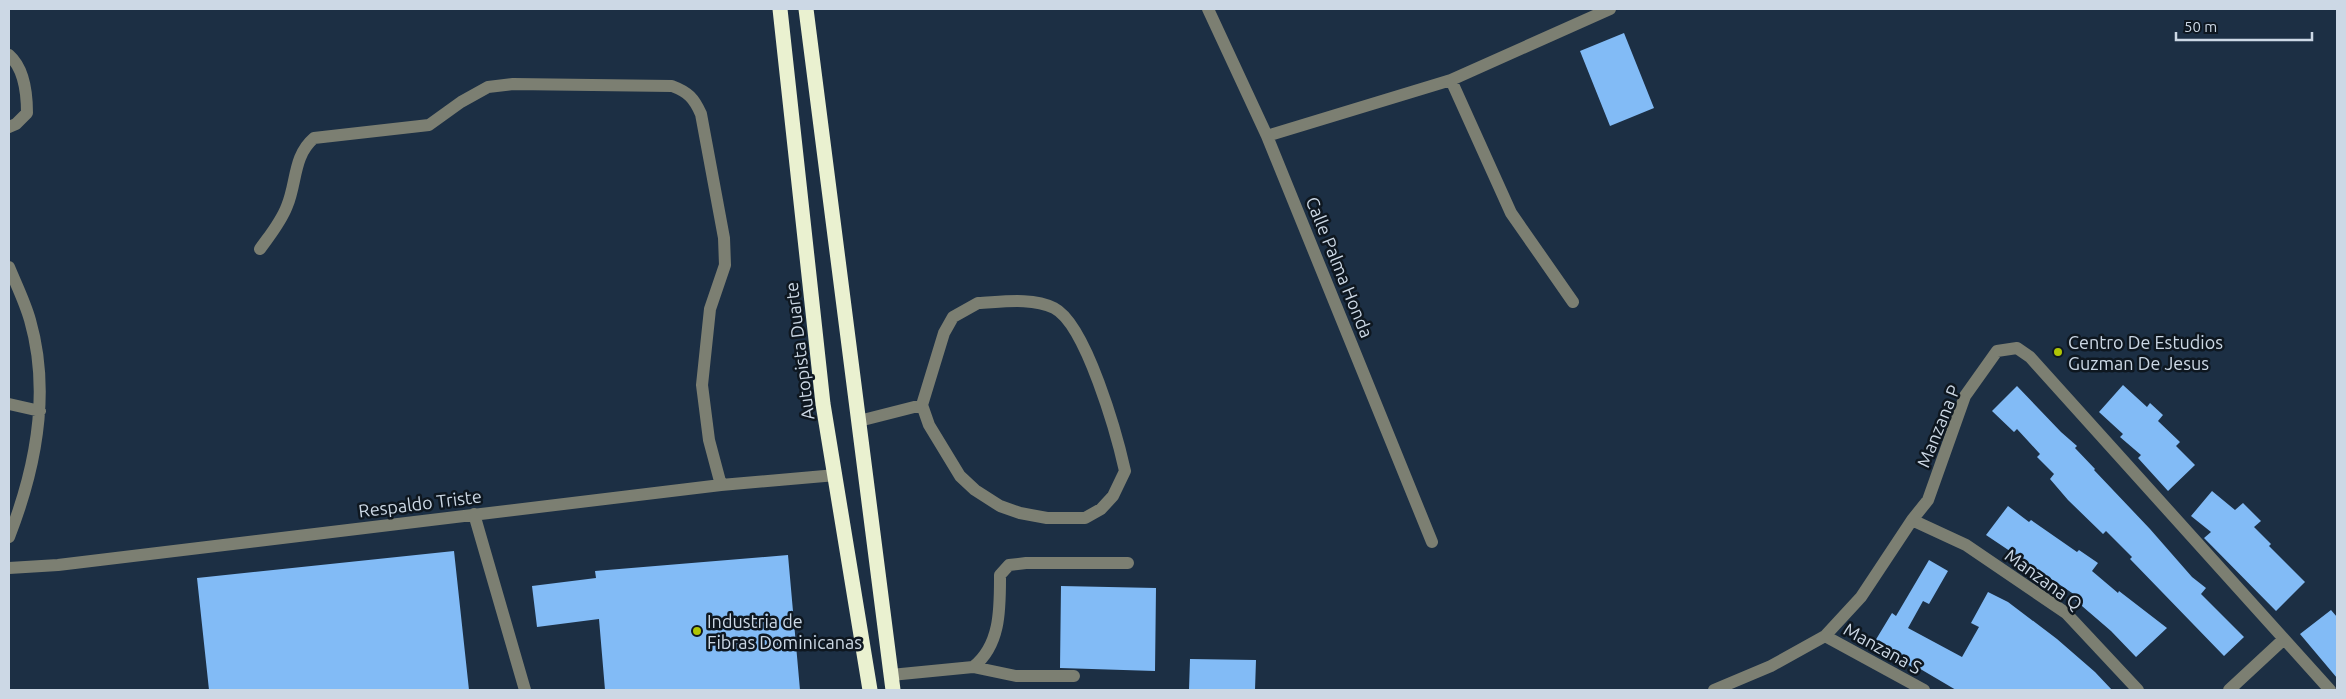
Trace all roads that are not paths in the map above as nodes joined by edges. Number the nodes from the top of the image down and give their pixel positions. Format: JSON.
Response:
{"nodes":[{"id":1,"x":780,"y":9,"type":"edge"},
{"id":2,"x":806,"y":9,"type":"edge"},
{"id":3,"x":1208,"y":9,"type":"edge"},
{"id":4,"x":1610,"y":9,"type":"edge"},
{"id":5,"x":9,"y":55,"type":"edge"},
{"id":6,"x":1451,"y":80,"type":"junction"},
{"id":7,"x":9,"y":127,"type":"edge"},
{"id":8,"x":1267,"y":136,"type":"junction"},
{"id":9,"x":260,"y":249,"type":"dead end"},
{"id":10,"x":9,"y":267,"type":"edge"},
{"id":11,"x":1574,"y":302,"type":"dead end"},
{"id":12,"x":9,"y":404,"type":"edge"},
{"id":13,"x":922,"y":405,"type":"junction"},
{"id":14,"x":40,"y":411,"type":"junction"},
{"id":15,"x":859,"y":421,"type":"junction"},
{"id":16,"x":836,"y":475,"type":"junction"},
{"id":17,"x":720,"y":485,"type":"junction"},
{"id":18,"x":474,"y":514,"type":"junction"},
{"id":19,"x":1912,"y":520,"type":"junction"},
{"id":20,"x":9,"y":536,"type":"edge"},
{"id":21,"x":1432,"y":542,"type":"dead end"},
{"id":22,"x":1128,"y":563,"type":"dead end"},
{"id":23,"x":9,"y":568,"type":"edge"},
{"id":24,"x":1824,"y":636,"type":"junction"},
{"id":25,"x":2284,"y":639,"type":"junction"},
{"id":26,"x":973,"y":667,"type":"junction"},
{"id":27,"x":1074,"y":676,"type":"dead end"},
{"id":28,"x":892,"y":682,"type":"edge"},
{"id":29,"x":1907,"y":686,"type":"edge"},
{"id":30,"x":870,"y":688,"type":"edge"},
{"id":31,"x":1720,"y":689,"type":"edge"},
{"id":32,"x":525,"y":690,"type":"edge"},
{"id":33,"x":1924,"y":690,"type":"edge"},
{"id":34,"x":2138,"y":690,"type":"edge"},
{"id":35,"x":2229,"y":690,"type":"edge"},
{"id":36,"x":2330,"y":690,"type":"edge"}],
"edges":[{"from":1,"to":16,"type":"highway","name":"Autopista Duarte"},
{"from":2,"to":15,"type":"highway"},
{"from":3,"to":8,"type":"street","name":"Calle Palma Honda"},
{"from":4,"to":6,"type":"street"},
{"from":5,"to":7,"type":"street"},
{"from":6,"to":8,"type":"street"},
{"from":6,"to":11,"type":"street"},
{"from":8,"to":21,"type":"street","name":"Calle Palma Honda"},
{"from":9,"to":17,"type":"street"},
{"from":10,"to":14,"type":"street"},
{"from":12,"to":14,"type":"street"},
{"from":13,"to":13,"type":"street"},
{"from":13,"to":15,"type":"street"},
{"from":14,"to":20,"type":"street"},
{"from":15,"to":28,"type":"highway"},
{"from":16,"to":17,"type":"street","name":"Respaldo Triste"},
{"from":16,"to":30,"type":"highway","name":"Autopista Duarte"},
{"from":17,"to":18,"type":"street","name":"Respaldo Triste"},
{"from":18,"to":23,"type":"street","name":"Respaldo Triste"},
{"from":18,"to":32,"type":"street"},
{"from":19,"to":24,"type":"street","name":"Manzana P"},
{"from":19,"to":25,"type":"street","name":"Manzana P"},
{"from":19,"to":34,"type":"street","name":"Manzana Q"},
{"from":22,"to":26,"type":"street"},
{"from":24,"to":29,"type":"street","name":"Manzana S"},
{"from":24,"to":31,"type":"street","name":"Manzana P"},
{"from":25,"to":35,"type":"street"},
{"from":25,"to":36,"type":"street","name":"Manzana P"},
{"from":26,"to":27,"type":"street"},
{"from":26,"to":28,"type":"street"},
{"from":29,"to":33,"type":"street","name":"Manzana S"}]}
